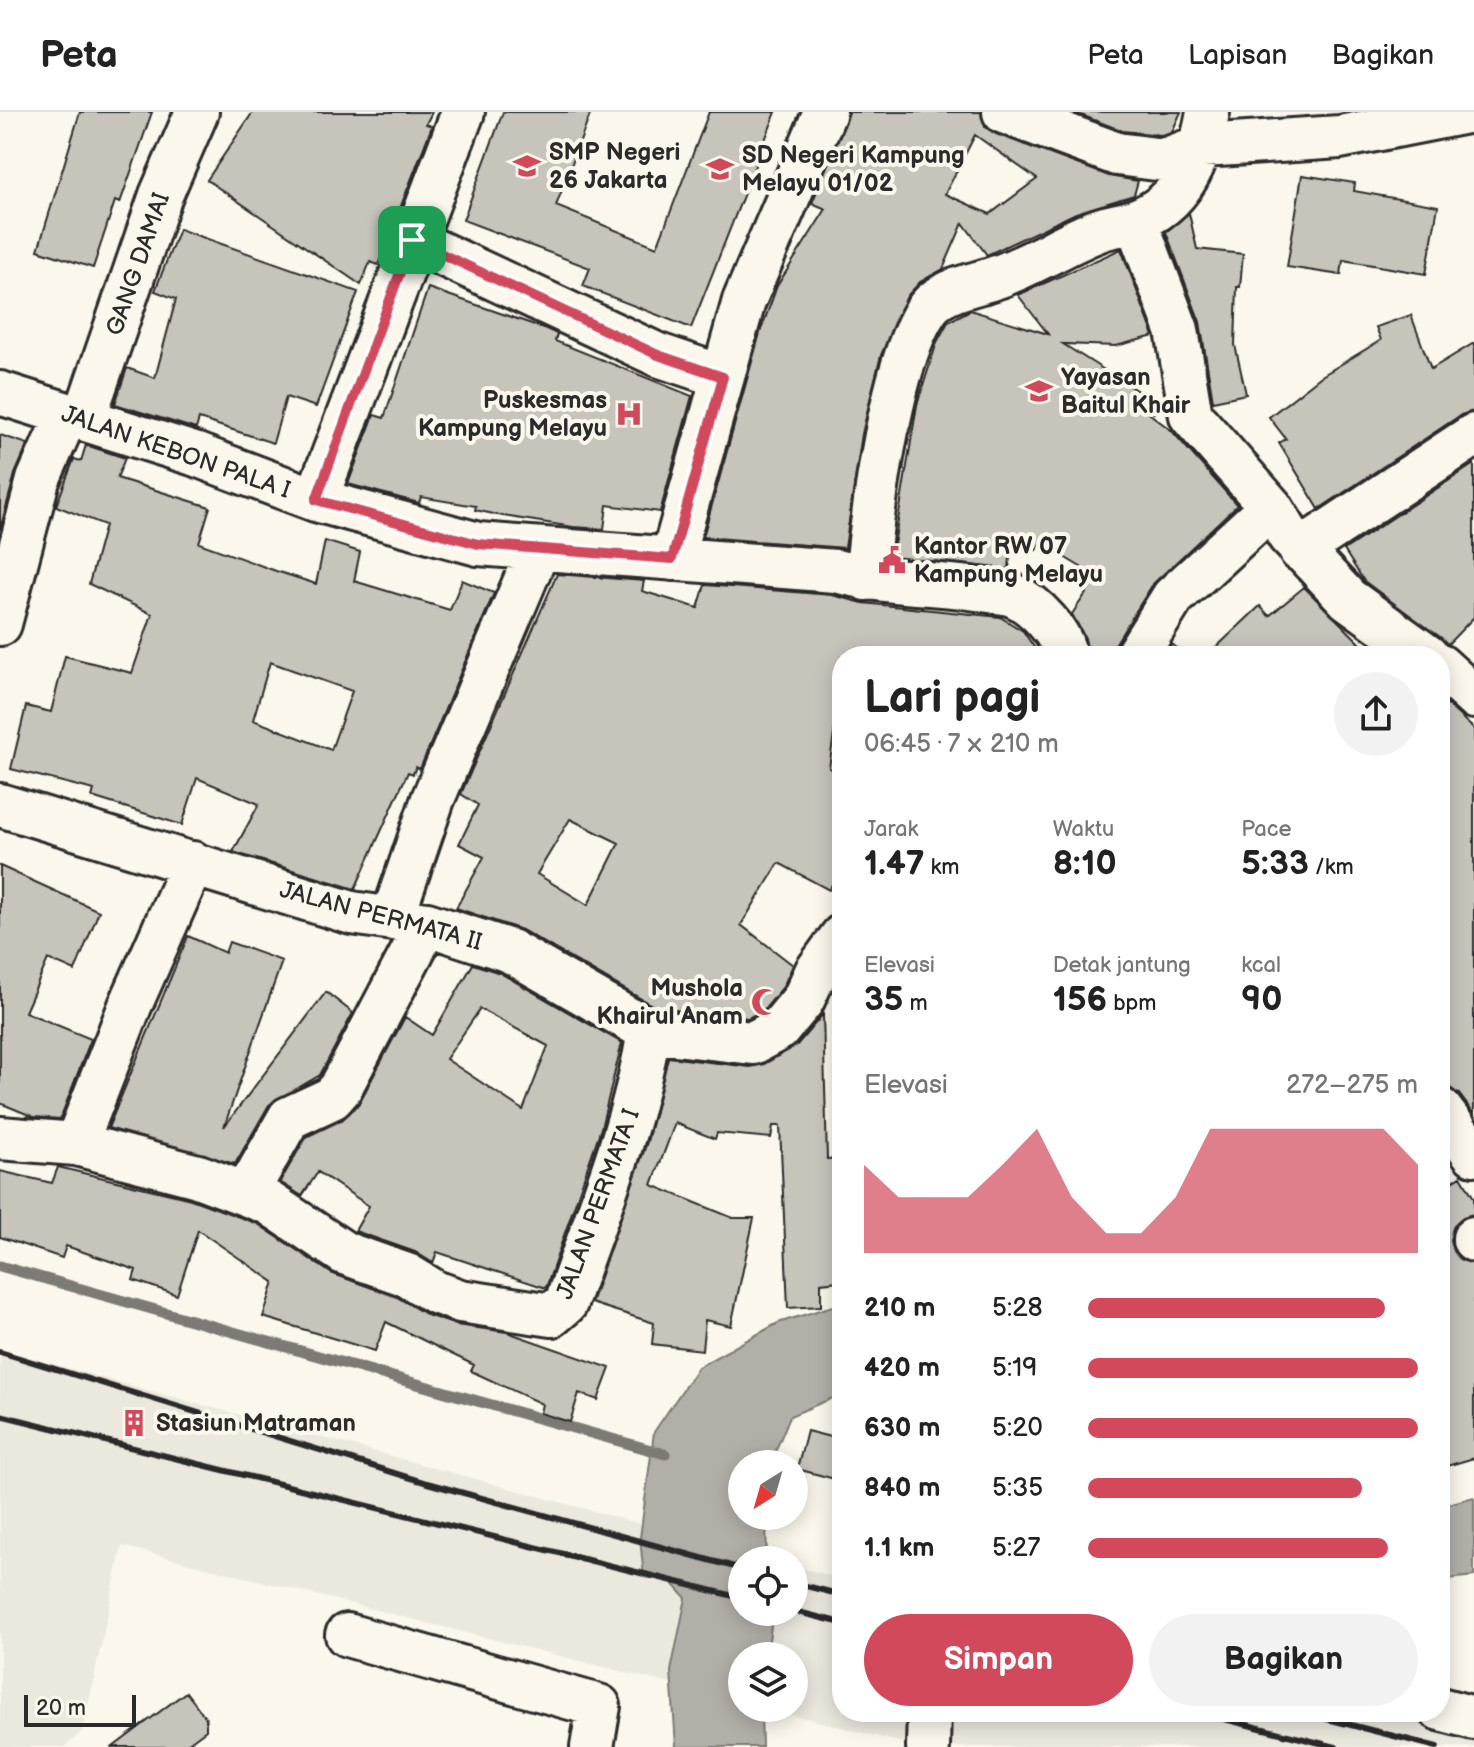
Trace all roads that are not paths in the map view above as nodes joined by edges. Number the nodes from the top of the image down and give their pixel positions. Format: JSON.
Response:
{"nodes":[{"id":1,"x":197,"y":112,"type":"edge"},
{"id":2,"x":463,"y":112,"type":"edge"},
{"id":3,"x":825,"y":112,"type":"edge"},
{"id":4,"x":1004,"y":112,"type":"edge"},
{"id":5,"x":1467,"y":112,"type":"edge"},
{"id":6,"x":1205,"y":129,"type":"edge"},
{"id":7,"x":1136,"y":221,"type":"junction"},
{"id":8,"x":412,"y":240,"type":"junction"},
{"id":9,"x":723,"y":377,"type":"junction"},
{"id":10,"x":0,"y":393,"type":"edge"},
{"id":11,"x":76,"y":416,"type":"junction"},
{"id":12,"x":1474,"y":435,"type":"edge"},
{"id":13,"x":316,"y":500,"type":"junction"},
{"id":14,"x":1271,"y":507,"type":"junction"},
{"id":15,"x":538,"y":550,"type":"junction"},
{"id":16,"x":1300,"y":550,"type":"junction"},
{"id":17,"x":672,"y":559,"type":"junction"},
{"id":18,"x":866,"y":579,"type":"junction"},
{"id":19,"x":0,"y":624,"type":"edge"},
{"id":20,"x":1064,"y":646,"type":"edge"},
{"id":21,"x":1142,"y":646,"type":"edge"},
{"id":22,"x":1413,"y":646,"type":"edge"},
{"id":23,"x":0,"y":805,"type":"edge"},
{"id":24,"x":193,"y":863,"type":"junction"},
{"id":25,"x":410,"y":922,"type":"junction"},
{"id":26,"x":832,"y":952,"type":"edge"},
{"id":27,"x":649,"y":1031,"type":"junction"},
{"id":28,"x":1450,"y":1122,"type":"edge"},
{"id":29,"x":0,"y":1138,"type":"edge"},
{"id":30,"x":76,"y":1144,"type":"junction"},
{"id":31,"x":1474,"y":1154,"type":"edge"},
{"id":32,"x":246,"y":1194,"type":"junction"},
{"id":33,"x":347,"y":1635,"type":"dead end"},
{"id":34,"x":929,"y":1722,"type":"edge"},
{"id":35,"x":592,"y":1747,"type":"edge"},
{"id":36,"x":928,"y":1747,"type":"edge"}],
"edges":[{"from":1,"to":11,"type":"street","name":"GANG DAMAI"},
{"from":2,"to":8,"type":"street","name":"JALAN KEBON PALA I"},
{"from":3,"to":9,"type":"street"},
{"from":4,"to":6,"type":"street"},
{"from":5,"to":6,"type":"street"},
{"from":6,"to":7,"type":"street"},
{"from":7,"to":14,"type":"street"},
{"from":7,"to":18,"type":"street"},
{"from":8,"to":9,"type":"street"},
{"from":8,"to":13,"type":"street","name":"JALAN KEBON PALA I"},
{"from":9,"to":17,"type":"street"},
{"from":10,"to":11,"type":"street","name":"JALAN KEBON PALA I"},
{"from":11,"to":13,"type":"street","name":"JALAN KEBON PALA I"},
{"from":11,"to":19,"type":"street","name":"GANG DAMAI"},
{"from":12,"to":16,"type":"street"},
{"from":13,"to":15,"type":"street"},
{"from":14,"to":16,"type":"street"},
{"from":14,"to":21,"type":"street"},
{"from":15,"to":17,"type":"street"},
{"from":15,"to":25,"type":"street"},
{"from":16,"to":22,"type":"street"},
{"from":17,"to":18,"type":"street"},
{"from":18,"to":20,"type":"street"},
{"from":23,"to":24,"type":"street","name":"JALAN PERMATA II"},
{"from":24,"to":25,"type":"street","name":"JALAN PERMATA II"},
{"from":24,"to":30,"type":"street"},
{"from":25,"to":27,"type":"street","name":"JALAN PERMATA II"},
{"from":25,"to":32,"type":"street"},
{"from":26,"to":27,"type":"street","name":"JALAN PERMATA II"},
{"from":27,"to":32,"type":"street","name":"JALAN PERMATA I"},
{"from":28,"to":31,"type":"street"},
{"from":29,"to":30,"type":"street","name":"JALAN PERMATA I"},
{"from":30,"to":32,"type":"street","name":"JALAN PERMATA I"},
{"from":33,"to":35,"type":"street"},
{"from":34,"to":36,"type":"street"}]}
